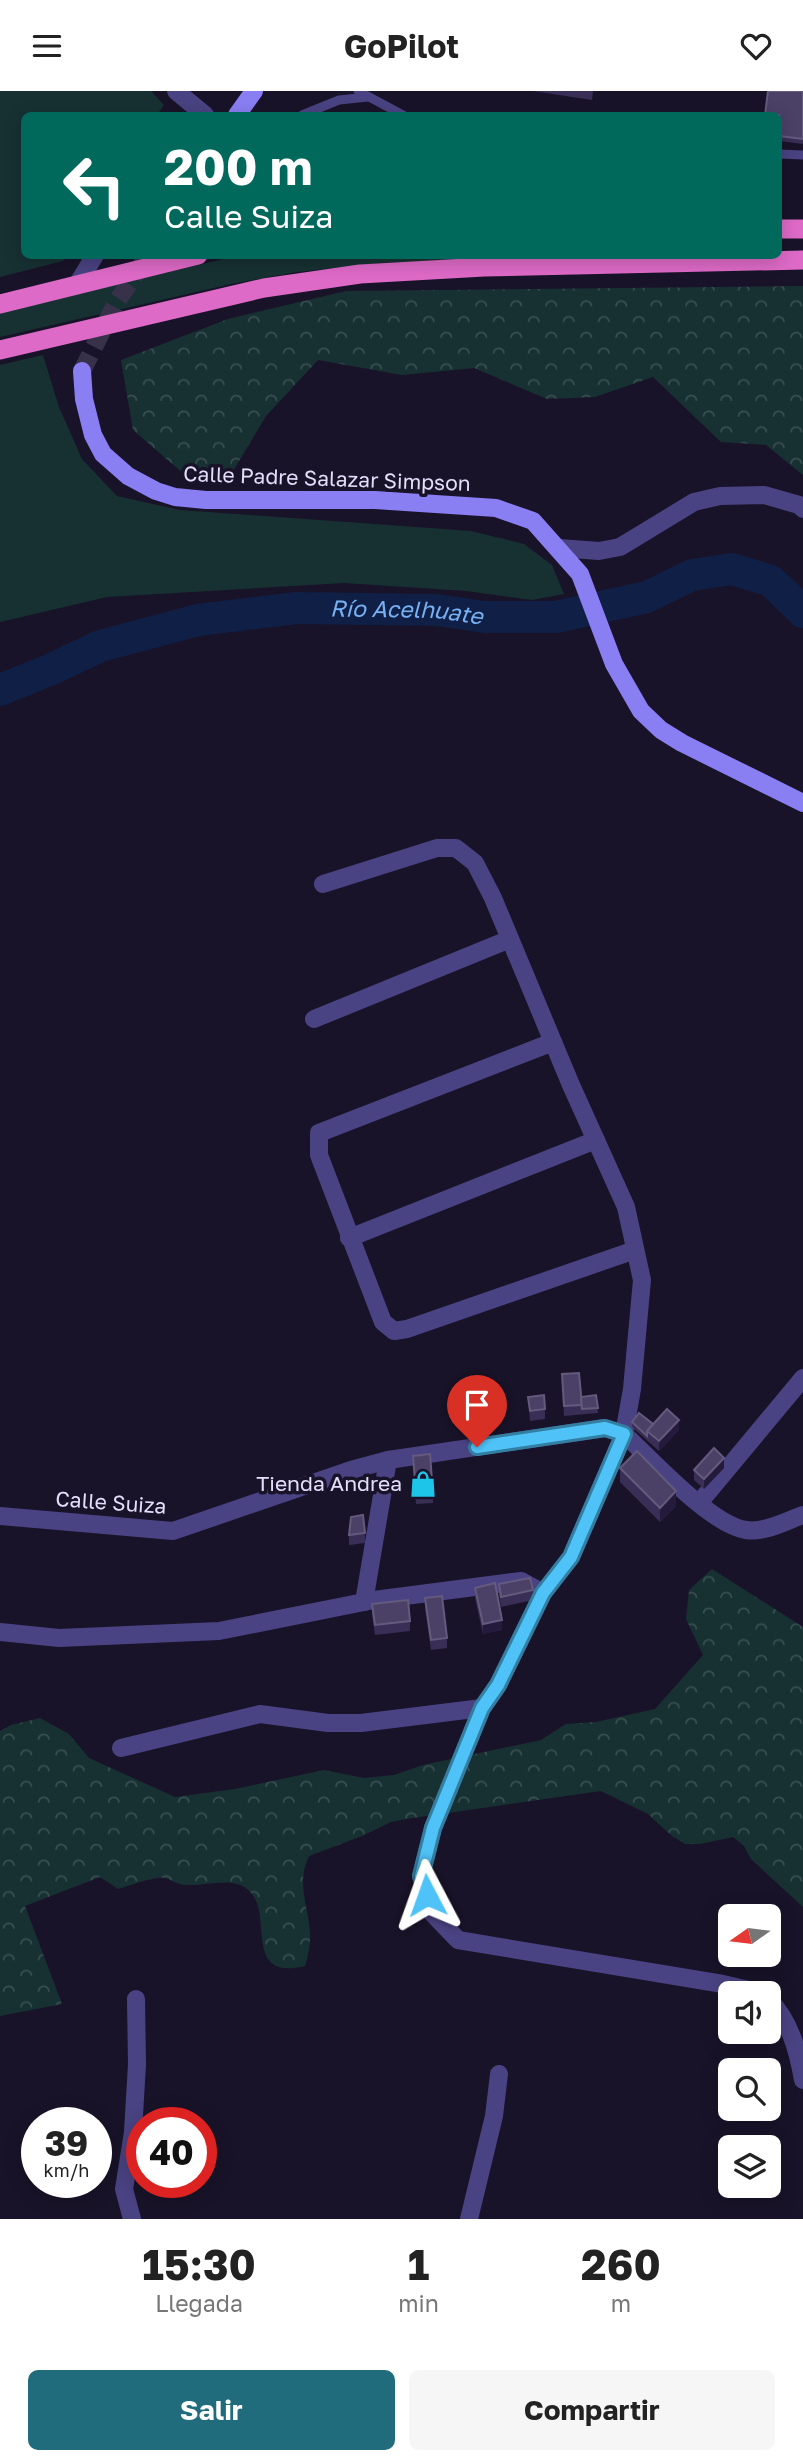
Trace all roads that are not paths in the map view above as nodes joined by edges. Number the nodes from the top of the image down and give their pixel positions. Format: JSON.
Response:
{"nodes":[{"id":1,"x":176,"y":91,"type":"edge"},
{"id":2,"x":254,"y":91,"type":"edge"},
{"id":3,"x":359,"y":91,"type":"edge"},
{"id":4,"x":368,"y":97,"type":"junction"},
{"id":5,"x":201,"y":112,"type":"edge"},
{"id":6,"x":239,"y":112,"type":"edge"},
{"id":7,"x":310,"y":112,"type":"edge"},
{"id":8,"x":397,"y":112,"type":"edge"},
{"id":9,"x":782,"y":154,"type":"edge"},
{"id":10,"x":803,"y":155,"type":"edge"},
{"id":11,"x":782,"y":229,"type":"edge"},
{"id":12,"x":803,"y":229,"type":"edge"},
{"id":13,"x":93,"y":259,"type":"edge"},
{"id":14,"x":182,"y":259,"type":"edge"},
{"id":15,"x":803,"y":260,"type":"edge"},
{"id":16,"x":77,"y":285,"type":"junction"},
{"id":17,"x":0,"y":304,"type":"edge"},
{"id":18,"x":0,"y":350,"type":"edge"},
{"id":19,"x":82,"y":371,"type":"tunnel mouth"},
{"id":20,"x":803,"y":509,"type":"edge"},
{"id":21,"x":559,"y":548,"type":"junction"},
{"id":22,"x":803,"y":803,"type":"edge"},
{"id":23,"x":323,"y":884,"type":"dead end"},
{"id":24,"x":510,"y":939,"type":"junction"},
{"id":25,"x":314,"y":1019,"type":"dead end"},
{"id":26,"x":553,"y":1042,"type":"junction"},
{"id":27,"x":596,"y":1140,"type":"junction"},
{"id":28,"x":349,"y":1238,"type":"junction"},
{"id":29,"x":635,"y":1250,"type":"junction"},
{"id":30,"x":803,"y":1378,"type":"edge"},
{"id":31,"x":624,"y":1434,"type":"junction"},
{"id":32,"x":388,"y":1461,"type":"junction"},
{"id":33,"x":699,"y":1503,"type":"junction"},
{"id":34,"x":803,"y":1515,"type":"edge"},
{"id":35,"x":0,"y":1517,"type":"edge"},
{"id":36,"x":543,"y":1593,"type":"junction"},
{"id":37,"x":364,"y":1602,"type":"junction"},
{"id":38,"x":0,"y":1632,"type":"edge"},
{"id":39,"x":482,"y":1708,"type":"junction"},
{"id":40,"x":121,"y":1748,"type":"dead end"},
{"id":41,"x":718,"y":1983,"type":"edge"},
{"id":42,"x":136,"y":1999,"type":"dead end"},
{"id":43,"x":781,"y":2013,"type":"edge"},
{"id":44,"x":499,"y":2074,"type":"dead end"},
{"id":45,"x":803,"y":2080,"type":"edge"},
{"id":46,"x":132,"y":2219,"type":"edge"},
{"id":47,"x":469,"y":2219,"type":"edge"}],
"edges":[{"from":1,"to":5,"type":"street"},
{"from":2,"to":6,"type":"main road"},
{"from":3,"to":4,"type":"lane"},
{"from":4,"to":7,"type":"lane"},
{"from":4,"to":8,"type":"lane"},
{"from":9,"to":10,"type":"lane"},
{"from":11,"to":12,"type":"highway"},
{"from":13,"to":16,"type":"street"},
{"from":14,"to":16,"type":"highway"},
{"from":15,"to":18,"type":"highway"},
{"from":16,"to":17,"type":"highway"},
{"from":19,"to":21,"type":"main road","name":"Calle Padre Salazar Simpson"},
{"from":20,"to":21,"type":"street"},
{"from":21,"to":22,"type":"main road","name":"Calle Padre Salazar Simpson"},
{"from":23,"to":24,"type":"street"},
{"from":24,"to":25,"type":"street"},
{"from":24,"to":26,"type":"street"},
{"from":26,"to":27,"type":"street"},
{"from":26,"to":28,"type":"street"},
{"from":27,"to":28,"type":"street"},
{"from":27,"to":29,"type":"street"},
{"from":28,"to":29,"type":"street"},
{"from":29,"to":31,"type":"street"},
{"from":30,"to":33,"type":"street"},
{"from":31,"to":32,"type":"street","name":"Calle Suiza"},
{"from":31,"to":33,"type":"street"},
{"from":31,"to":36,"type":"street"},
{"from":32,"to":35,"type":"street","name":"Calle Suiza"},
{"from":32,"to":37,"type":"street"},
{"from":33,"to":34,"type":"street"},
{"from":36,"to":37,"type":"street"},
{"from":36,"to":39,"type":"street"},
{"from":37,"to":38,"type":"street"},
{"from":39,"to":40,"type":"street"},
{"from":39,"to":41,"type":"street"},
{"from":42,"to":46,"type":"street"},
{"from":43,"to":45,"type":"street"},
{"from":44,"to":47,"type":"street"}]}
